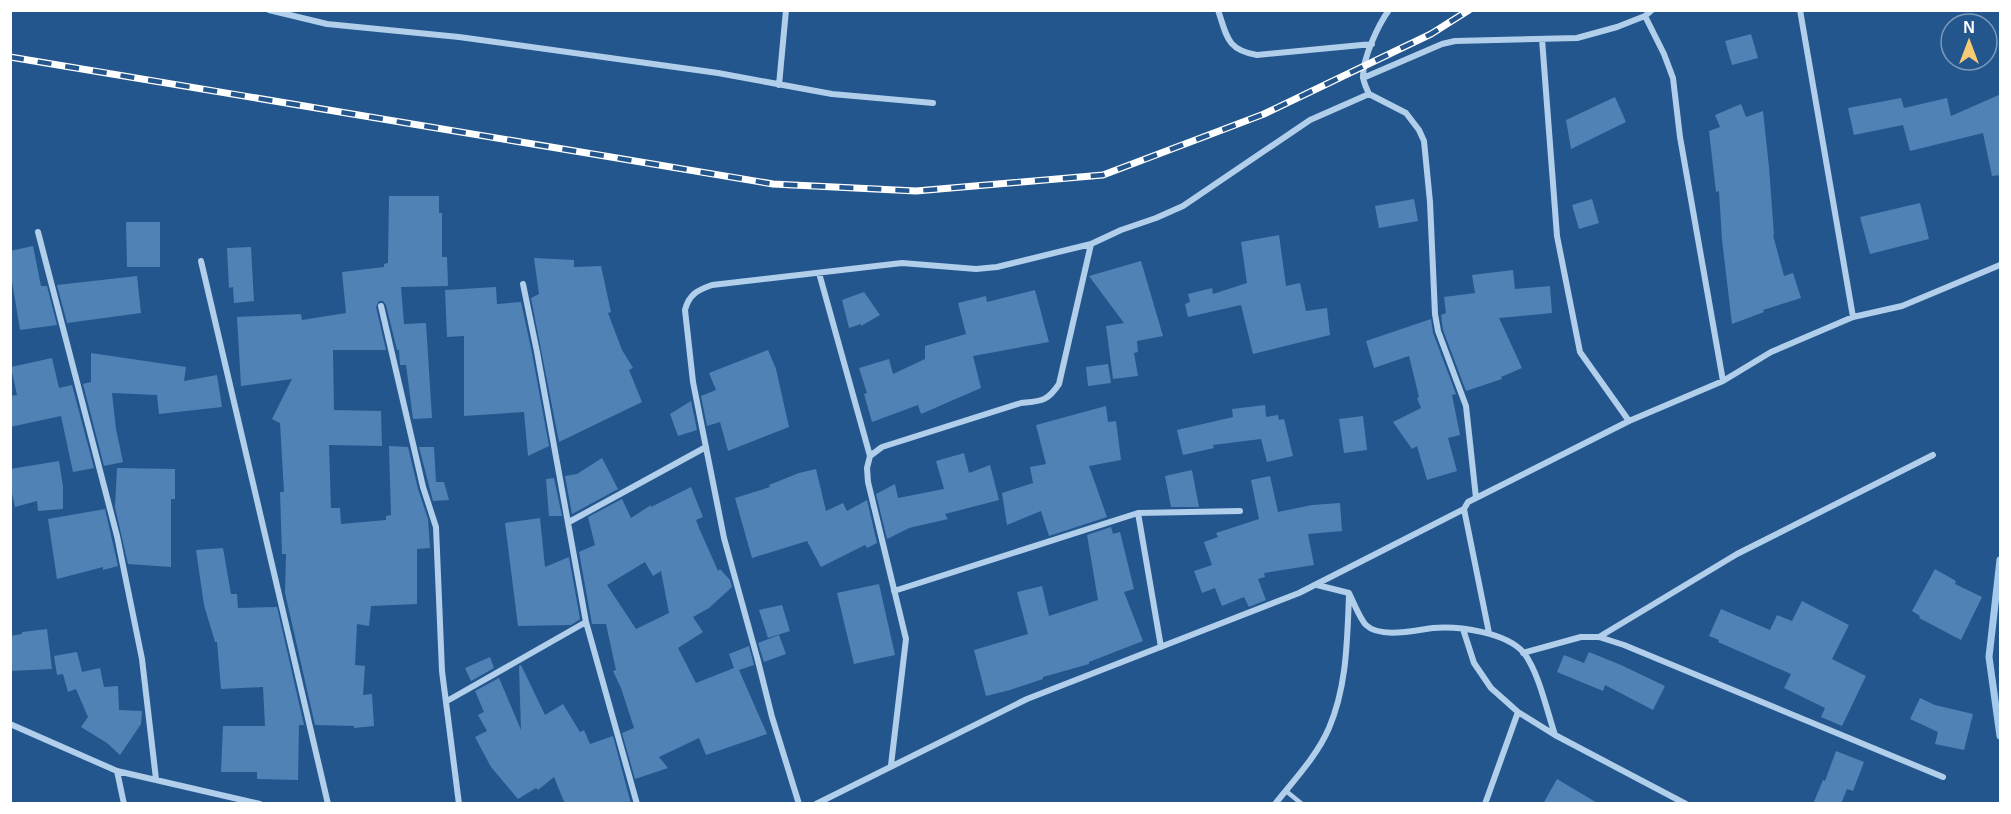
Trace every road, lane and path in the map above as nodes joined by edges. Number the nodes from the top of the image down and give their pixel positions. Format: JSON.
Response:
{"nodes":[{"id":1,"x":268,"y":10,"type":"edge"},
{"id":2,"x":786,"y":10,"type":"edge"},
{"id":3,"x":1218,"y":10,"type":"edge"},
{"id":4,"x":1389,"y":10,"type":"edge"},
{"id":5,"x":1652,"y":10,"type":"edge"},
{"id":6,"x":1800,"y":10,"type":"edge"},
{"id":7,"x":1646,"y":16,"type":"junction"},
{"id":8,"x":1542,"y":39,"type":"junction"},
{"id":9,"x":1372,"y":44,"type":"junction"},
{"id":10,"x":1363,"y":78,"type":"junction"},
{"id":11,"x":779,"y":85,"type":"junction"},
{"id":12,"x":1369,"y":94,"type":"junction"},
{"id":13,"x":933,"y":103,"type":"dead end"},
{"id":14,"x":38,"y":232,"type":"dead end"},
{"id":15,"x":1091,"y":244,"type":"junction"},
{"id":16,"x":201,"y":261,"type":"dead end"},
{"id":17,"x":2001,"y":265,"type":"edge"},
{"id":18,"x":819,"y":273,"type":"junction"},
{"id":19,"x":523,"y":284,"type":"dead end"},
{"id":20,"x":381,"y":306,"type":"dead end"},
{"id":21,"x":1853,"y":317,"type":"junction"},
{"id":22,"x":1723,"y":381,"type":"junction"},
{"id":23,"x":1629,"y":421,"type":"junction"},
{"id":24,"x":706,"y":447,"type":"junction"},
{"id":25,"x":1933,"y":455,"type":"dead end"},
{"id":26,"x":870,"y":456,"type":"junction"},
{"id":27,"x":1476,"y":498,"type":"junction"},
{"id":28,"x":1464,"y":509,"type":"junction"},
{"id":29,"x":1240,"y":511,"type":"dead end"},
{"id":30,"x":1138,"y":513,"type":"junction"},
{"id":31,"x":569,"y":522,"type":"junction"},
{"id":32,"x":1316,"y":584,"type":"junction"},
{"id":33,"x":894,"y":591,"type":"junction"},
{"id":34,"x":1349,"y":593,"type":"junction"},
{"id":35,"x":586,"y":622,"type":"junction"},
{"id":36,"x":1463,"y":630,"type":"junction"},
{"id":37,"x":1489,"y":633,"type":"junction"},
{"id":38,"x":1599,"y":637,"type":"junction"},
{"id":39,"x":1161,"y":647,"type":"junction"},
{"id":40,"x":1523,"y":653,"type":"junction"},
{"id":41,"x":447,"y":700,"type":"junction"},
{"id":42,"x":1518,"y":712,"type":"junction"},
{"id":43,"x":10,"y":724,"type":"edge"},
{"id":44,"x":1555,"y":735,"type":"junction"},
{"id":45,"x":891,"y":765,"type":"junction"},
{"id":46,"x":117,"y":771,"type":"junction"},
{"id":47,"x":1943,"y":777,"type":"dead end"},
{"id":48,"x":156,"y":779,"type":"junction"},
{"id":49,"x":1286,"y":791,"type":"junction"},
{"id":50,"x":124,"y":804,"type":"edge"},
{"id":51,"x":260,"y":804,"type":"edge"},
{"id":52,"x":328,"y":804,"type":"edge"},
{"id":53,"x":459,"y":804,"type":"edge"},
{"id":54,"x":637,"y":804,"type":"edge"},
{"id":55,"x":799,"y":804,"type":"edge"},
{"id":56,"x":816,"y":804,"type":"edge"},
{"id":57,"x":1275,"y":804,"type":"edge"},
{"id":58,"x":1302,"y":804,"type":"edge"},
{"id":59,"x":1485,"y":804,"type":"edge"},
{"id":60,"x":1686,"y":804,"type":"edge"}],
"edges":[{"from":1,"to":11,"type":"street"},
{"from":2,"to":11,"type":"street"},
{"from":3,"to":9,"type":"street"},
{"from":4,"to":9,"type":"street"},
{"from":5,"to":7,"type":"street"},
{"from":6,"to":21,"type":"street"},
{"from":7,"to":8,"type":"street"},
{"from":7,"to":22,"type":"street"},
{"from":8,"to":10,"type":"street"},
{"from":8,"to":23,"type":"street"},
{"from":9,"to":10,"type":"street"},
{"from":10,"to":12,"type":"street"},
{"from":11,"to":13,"type":"street"},
{"from":12,"to":15,"type":"street"},
{"from":12,"to":27,"type":"street"},
{"from":14,"to":48,"type":"street"},
{"from":15,"to":18,"type":"street"},
{"from":15,"to":26,"type":"street"},
{"from":16,"to":52,"type":"street"},
{"from":17,"to":21,"type":"street"},
{"from":18,"to":24,"type":"street"},
{"from":18,"to":26,"type":"street"},
{"from":19,"to":31,"type":"street"},
{"from":20,"to":41,"type":"street"},
{"from":21,"to":22,"type":"street"},
{"from":22,"to":23,"type":"street"},
{"from":23,"to":27,"type":"street"},
{"from":24,"to":31,"type":"street"},
{"from":24,"to":55,"type":"street"},
{"from":25,"to":38,"type":"street"},
{"from":26,"to":33,"type":"street"},
{"from":27,"to":28,"type":"street"},
{"from":28,"to":32,"type":"street"},
{"from":28,"to":37,"type":"street"},
{"from":29,"to":30,"type":"street"},
{"from":30,"to":33,"type":"street"},
{"from":30,"to":39,"type":"street"},
{"from":31,"to":35,"type":"street"},
{"from":32,"to":34,"type":"street"},
{"from":32,"to":39,"type":"street"},
{"from":33,"to":45,"type":"street"},
{"from":34,"to":36,"type":"street"},
{"from":34,"to":49,"type":"street"},
{"from":35,"to":41,"type":"street"},
{"from":35,"to":54,"type":"street"},
{"from":36,"to":37,"type":"street"},
{"from":36,"to":42,"type":"street"},
{"from":37,"to":40,"type":"street"},
{"from":38,"to":40,"type":"street"},
{"from":38,"to":47,"type":"street"},
{"from":39,"to":45,"type":"street"},
{"from":40,"to":44,"type":"street"},
{"from":41,"to":53,"type":"street"},
{"from":42,"to":44,"type":"street"},
{"from":42,"to":59,"type":"street"},
{"from":43,"to":46,"type":"street"},
{"from":44,"to":60,"type":"street"},
{"from":45,"to":56,"type":"street"},
{"from":46,"to":48,"type":"street"},
{"from":46,"to":50,"type":"street"},
{"from":48,"to":51,"type":"street"},
{"from":49,"to":57,"type":"street"},
{"from":49,"to":58,"type":"lane"}]}
